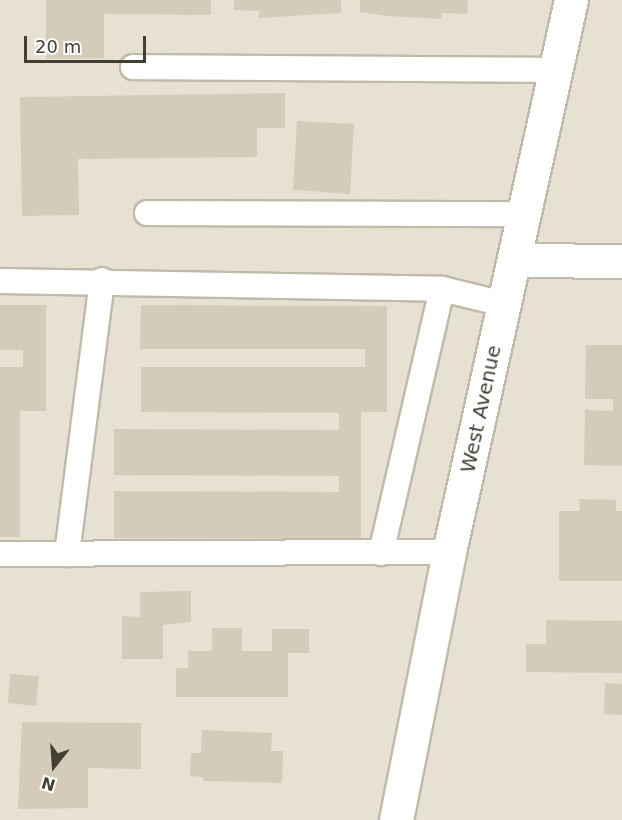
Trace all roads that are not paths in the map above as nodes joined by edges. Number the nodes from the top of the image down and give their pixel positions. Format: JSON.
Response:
{"nodes":[{"id":1,"x":571,"y":0,"type":"edge"},
{"id":2,"x":133,"y":67,"type":"dead end"},
{"id":3,"x":554,"y":70,"type":"junction"},
{"id":4,"x":147,"y":213,"type":"dead end"},
{"id":5,"x":526,"y":214,"type":"junction"},
{"id":6,"x":515,"y":260,"type":"junction"},
{"id":7,"x":622,"y":261,"type":"edge"},
{"id":8,"x":102,"y":280,"type":"junction"},
{"id":9,"x":0,"y":281,"type":"edge"},
{"id":10,"x":442,"y":289,"type":"junction"},
{"id":11,"x":504,"y":304,"type":"junction"},
{"id":12,"x":449,"y":552,"type":"junction"},
{"id":13,"x":381,"y":553,"type":"junction"},
{"id":14,"x":0,"y":554,"type":"edge"},
{"id":15,"x":67,"y":554,"type":"junction"},
{"id":16,"x":396,"y":820,"type":"edge"}],
"edges":[{"from":1,"to":3,"type":"street","name":"West Avenue"},
{"from":2,"to":3,"type":"lane"},
{"from":3,"to":5,"type":"street","name":"West Avenue"},
{"from":4,"to":5,"type":"lane"},
{"from":5,"to":6,"type":"street","name":"West Avenue"},
{"from":6,"to":7,"type":"street"},
{"from":6,"to":11,"type":"street","name":"West Avenue"},
{"from":8,"to":9,"type":"lane"},
{"from":8,"to":10,"type":"lane"},
{"from":8,"to":15,"type":"lane"},
{"from":10,"to":11,"type":"lane"},
{"from":10,"to":13,"type":"lane"},
{"from":11,"to":12,"type":"street","name":"West Avenue"},
{"from":12,"to":13,"type":"lane"},
{"from":12,"to":16,"type":"street","name":"West Avenue"},
{"from":13,"to":15,"type":"lane"},
{"from":14,"to":15,"type":"lane"}]}
